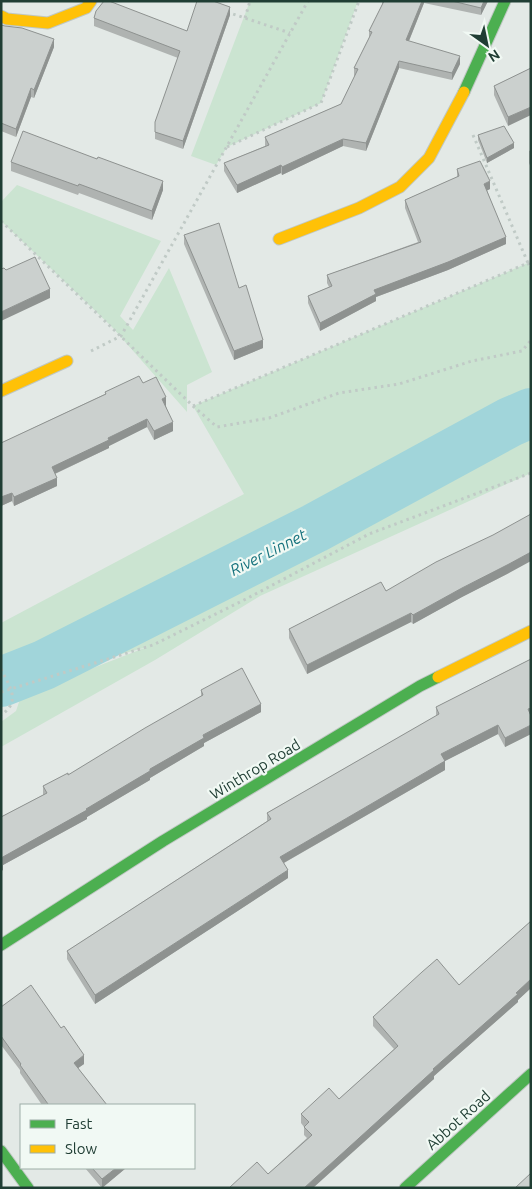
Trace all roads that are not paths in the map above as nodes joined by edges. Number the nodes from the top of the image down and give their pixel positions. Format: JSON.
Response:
{"nodes":[{"id":1,"x":91,"y":1,"type":"edge"},
{"id":2,"x":505,"y":1,"type":"edge"},
{"id":3,"x":1,"y":16,"type":"edge"},
{"id":4,"x":279,"y":239,"type":"dead end"},
{"id":5,"x":67,"y":361,"type":"road end"},
{"id":6,"x":1,"y":391,"type":"edge"},
{"id":7,"x":531,"y":631,"type":"edge"},
{"id":8,"x":1,"y":945,"type":"edge"},
{"id":9,"x":531,"y":1074,"type":"edge"},
{"id":10,"x":1,"y":1151,"type":"edge"},
{"id":11,"x":28,"y":1188,"type":"edge"},
{"id":12,"x":405,"y":1188,"type":"edge"}],
"edges":[{"from":1,"to":3,"type":"street"},
{"from":2,"to":4,"type":"street"},
{"from":5,"to":6,"type":"street"},
{"from":7,"to":8,"type":"street","name":"Winthrop Road"},
{"from":9,"to":12,"type":"street","name":"Abbot Road"},
{"from":10,"to":11,"type":"street"}]}
